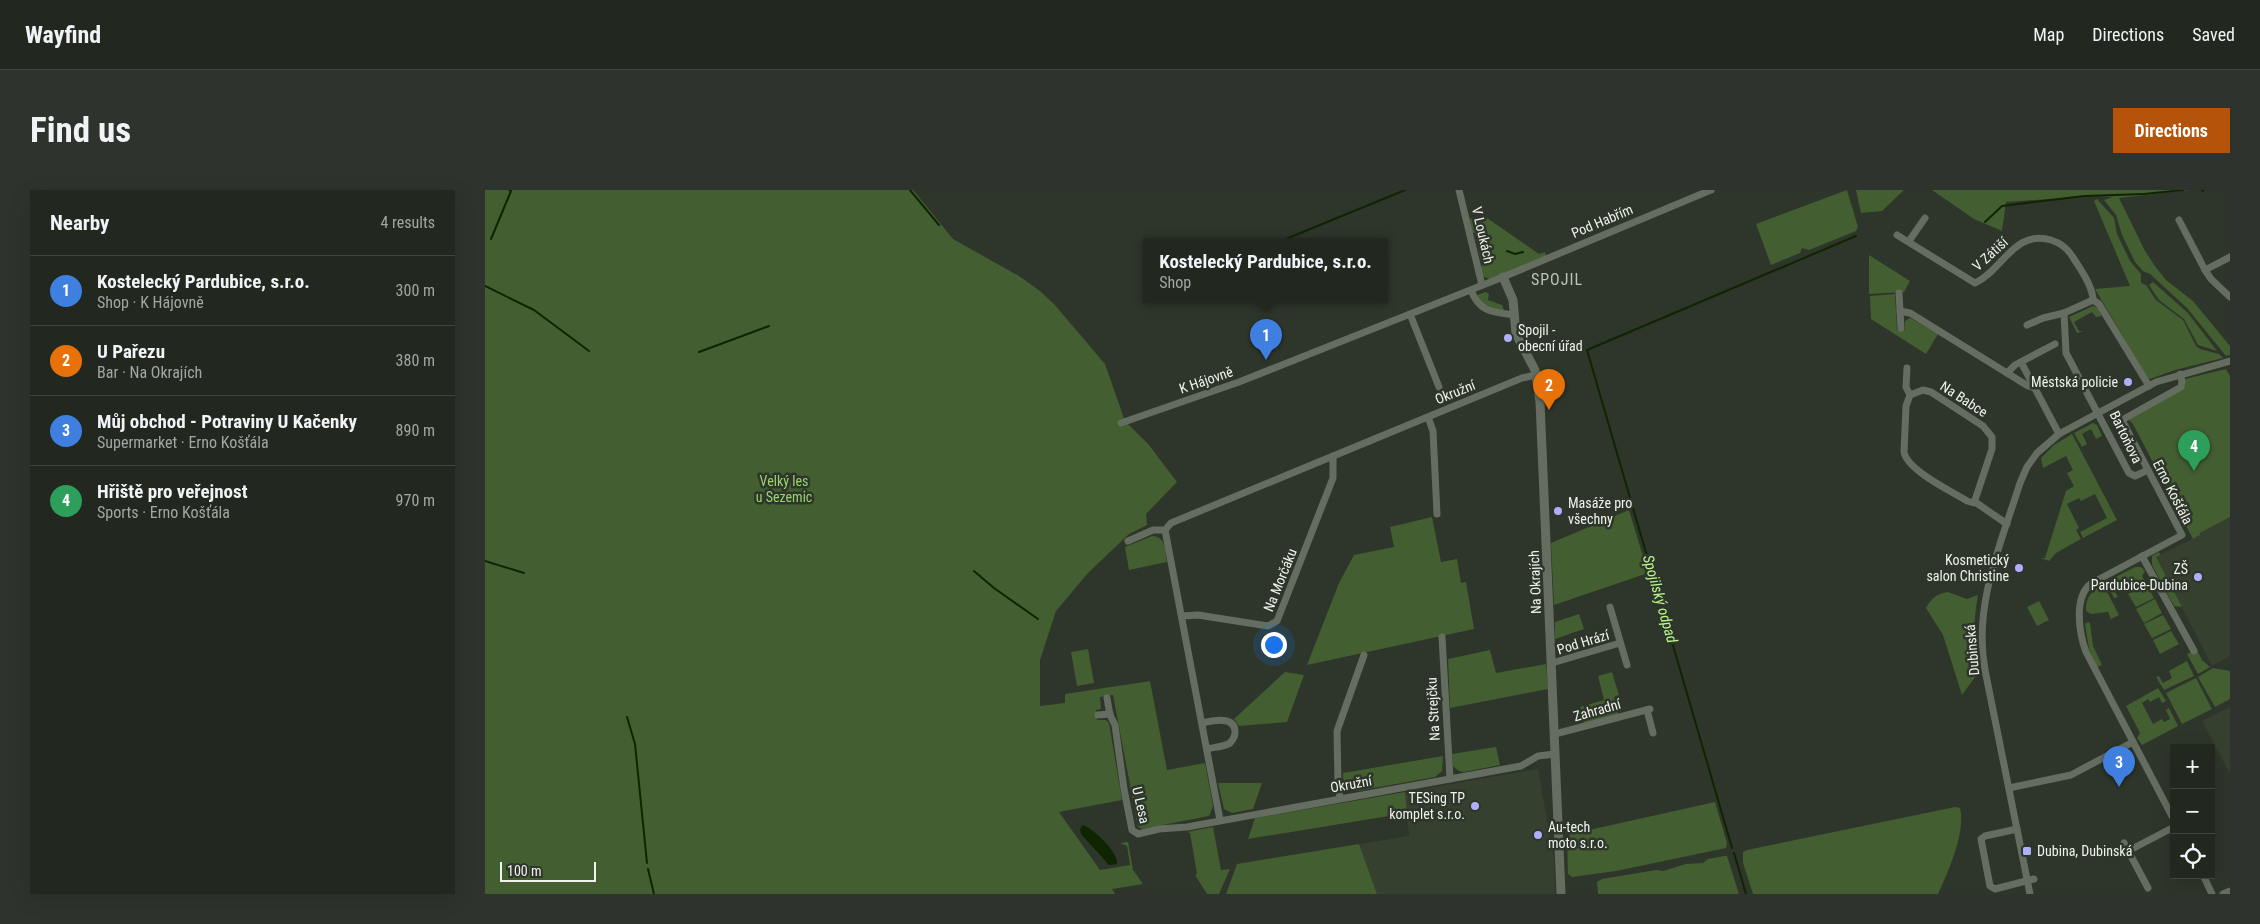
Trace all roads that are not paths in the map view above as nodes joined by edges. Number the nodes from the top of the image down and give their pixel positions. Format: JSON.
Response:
{"nodes":[{"id":1,"x":1459,"y":190,"type":"edge"},
{"id":2,"x":1711,"y":190,"type":"edge"},
{"id":3,"x":1925,"y":218,"type":"dead end"},
{"id":4,"x":2179,"y":220,"type":"dead end"},
{"id":5,"x":1897,"y":235,"type":"dead end"},
{"id":6,"x":1909,"y":241,"type":"junction"},
{"id":7,"x":2230,"y":257,"type":"edge"},
{"id":8,"x":2205,"y":270,"type":"junction"},
{"id":9,"x":1503,"y":277,"type":"junction"},
{"id":10,"x":1482,"y":285,"type":"junction"},
{"id":11,"x":1471,"y":290,"type":"junction"},
{"id":12,"x":1899,"y":293,"type":"dead end"},
{"id":13,"x":2230,"y":297,"type":"edge"},
{"id":14,"x":2093,"y":300,"type":"junction"},
{"id":15,"x":1899,"y":311,"type":"junction"},
{"id":16,"x":2064,"y":313,"type":"junction"},
{"id":17,"x":1409,"y":314,"type":"junction"},
{"id":18,"x":1514,"y":315,"type":"junction"},
{"id":19,"x":2027,"y":325,"type":"dead end"},
{"id":20,"x":1901,"y":328,"type":"dead end"},
{"id":21,"x":2055,"y":344,"type":"dead end"},
{"id":22,"x":2230,"y":361,"type":"edge"},
{"id":23,"x":2021,"y":362,"type":"junction"},
{"id":24,"x":1907,"y":368,"type":"dead end"},
{"id":25,"x":2007,"y":373,"type":"junction"},
{"id":26,"x":2180,"y":374,"type":"junction"},
{"id":27,"x":1536,"y":375,"type":"junction"},
{"id":28,"x":2149,"y":386,"type":"junction"},
{"id":29,"x":1439,"y":387,"type":"dead end"},
{"id":30,"x":2035,"y":388,"type":"junction"},
{"id":31,"x":1910,"y":395,"type":"junction"},
{"id":32,"x":2097,"y":414,"type":"junction"},
{"id":33,"x":1428,"y":417,"type":"junction"},
{"id":34,"x":1121,"y":423,"type":"dead end"},
{"id":35,"x":2059,"y":434,"type":"junction"},
{"id":36,"x":1333,"y":456,"type":"junction"},
{"id":37,"x":2148,"y":470,"type":"junction"},
{"id":38,"x":1975,"y":502,"type":"junction"},
{"id":39,"x":1437,"y":514,"type":"dead end"},
{"id":40,"x":2007,"y":524,"type":"junction"},
{"id":41,"x":1165,"y":530,"type":"junction"},
{"id":42,"x":1128,"y":541,"type":"dead end"},
{"id":43,"x":2143,"y":556,"type":"junction"},
{"id":44,"x":1610,"y":607,"type":"dead end"},
{"id":45,"x":1182,"y":616,"type":"junction"},
{"id":46,"x":1442,"y":638,"type":"dead end"},
{"id":47,"x":1621,"y":643,"type":"junction"},
{"id":48,"x":2194,"y":651,"type":"dead end"},
{"id":49,"x":1364,"y":655,"type":"dead end"},
{"id":50,"x":1552,"y":663,"type":"junction"},
{"id":51,"x":1627,"y":665,"type":"dead end"},
{"id":52,"x":1107,"y":698,"type":"dead end"},
{"id":53,"x":1110,"y":714,"type":"junction"},
{"id":54,"x":1098,"y":715,"type":"dead end"},
{"id":55,"x":1202,"y":723,"type":"junction"},
{"id":56,"x":1653,"y":733,"type":"dead end"},
{"id":57,"x":1555,"y":734,"type":"junction"},
{"id":58,"x":2133,"y":742,"type":"junction"},
{"id":59,"x":1207,"y":749,"type":"junction"},
{"id":60,"x":1555,"y":754,"type":"junction"},
{"id":61,"x":1450,"y":779,"type":"junction"},
{"id":62,"x":2009,"y":788,"type":"junction"},
{"id":63,"x":1340,"y":798,"type":"junction"},
{"id":64,"x":2170,"y":812,"type":"edge"},
{"id":65,"x":1220,"y":820,"type":"junction"},
{"id":66,"x":2017,"y":829,"type":"junction"},
{"id":67,"x":2170,"y":829,"type":"edge"},
{"id":68,"x":2124,"y":843,"type":"dead end"},
{"id":69,"x":2128,"y":851,"type":"junction"},
{"id":70,"x":2205,"y":879,"type":"edge"},
{"id":71,"x":2031,"y":880,"type":"junction"},
{"id":72,"x":2148,"y":888,"type":"dead end"},
{"id":73,"x":2230,"y":891,"type":"edge"},
{"id":74,"x":1561,"y":894,"type":"edge"},
{"id":75,"x":2030,"y":894,"type":"edge"},
{"id":76,"x":2212,"y":894,"type":"edge"},
{"id":77,"x":2223,"y":894,"type":"edge"}],
"edges":[{"from":1,"to":10,"type":"street","name":"V Loukách"},
{"from":2,"to":9,"type":"street","name":"Pod Habřím"},
{"from":3,"to":6,"type":"street"},
{"from":4,"to":8,"type":"street"},
{"from":5,"to":6,"type":"street","name":"V Zátiší"},
{"from":6,"to":14,"type":"street","name":"V Zátiší"},
{"from":7,"to":8,"type":"street"},
{"from":8,"to":13,"type":"street"},
{"from":9,"to":10,"type":"street","name":"K Hájovně"},
{"from":9,"to":18,"type":"street","name":"Na Okrajích"},
{"from":10,"to":11,"type":"street","name":"K Hájovně"},
{"from":11,"to":17,"type":"street","name":"K Hájovně"},
{"from":11,"to":18,"type":"street"},
{"from":12,"to":15,"type":"street"},
{"from":14,"to":16,"type":"street"},
{"from":14,"to":28,"type":"street"},
{"from":15,"to":20,"type":"street"},
{"from":15,"to":25,"type":"street"},
{"from":16,"to":19,"type":"street"},
{"from":16,"to":32,"type":"street"},
{"from":17,"to":29,"type":"street"},
{"from":17,"to":34,"type":"street","name":"K Hájovně"},
{"from":18,"to":27,"type":"street","name":"Na Okrajích"},
{"from":21,"to":23,"type":"street"},
{"from":22,"to":26,"type":"street","name":"Bartoňova"},
{"from":23,"to":25,"type":"street"},
{"from":23,"to":30,"type":"street"},
{"from":24,"to":31,"type":"street"},
{"from":25,"to":30,"type":"street"},
{"from":26,"to":28,"type":"street","name":"Bartoňova"},
{"from":26,"to":37,"type":"street","name":"Erno Košťála"},
{"from":27,"to":33,"type":"street","name":"Okružní"},
{"from":27,"to":50,"type":"street","name":"Na Okrajích"},
{"from":28,"to":32,"type":"street","name":"Bartoňova"},
{"from":30,"to":35,"type":"street"},
{"from":31,"to":38,"type":"street"},
{"from":31,"to":38,"type":"street","name":"Na Babce"},
{"from":32,"to":35,"type":"street","name":"Dubinská"},
{"from":32,"to":37,"type":"street","name":"Bartoňova"},
{"from":33,"to":36,"type":"street","name":"Okružní"},
{"from":33,"to":39,"type":"street"},
{"from":35,"to":40,"type":"street","name":"Dubinská"},
{"from":36,"to":41,"type":"street","name":"Okružní"},
{"from":36,"to":45,"type":"street","name":"Na Morčáku"},
{"from":37,"to":43,"type":"street","name":"Erno Košťála"},
{"from":38,"to":40,"type":"street"},
{"from":40,"to":62,"type":"street","name":"Dubinská"},
{"from":41,"to":42,"type":"street","name":"Okružní"},
{"from":41,"to":45,"type":"street"},
{"from":43,"to":48,"type":"street"},
{"from":43,"to":58,"type":"street","name":"Erno Košťála"},
{"from":44,"to":47,"type":"street","name":"Pod Hrází"},
{"from":45,"to":55,"type":"street"},
{"from":46,"to":61,"type":"street","name":"Na Strejčku"},
{"from":47,"to":50,"type":"street","name":"Pod Hrází"},
{"from":47,"to":51,"type":"street","name":"Pod Hrází"},
{"from":49,"to":63,"type":"street"},
{"from":50,"to":57,"type":"street","name":"Na Okrajích"},
{"from":52,"to":53,"type":"street","name":"U Lesa"},
{"from":53,"to":54,"type":"street"},
{"from":53,"to":65,"type":"street","name":"U Lesa"},
{"from":55,"to":59,"type":"street"},
{"from":55,"to":59,"type":"street"},
{"from":56,"to":57,"type":"street","name":"Zahradní"},
{"from":57,"to":60,"type":"street","name":"Na Okrajích"},
{"from":58,"to":62,"type":"street"},
{"from":58,"to":64,"type":"street","name":"Erno Košťála"},
{"from":59,"to":65,"type":"street"},
{"from":60,"to":61,"type":"street","name":"Okružní"},
{"from":60,"to":74,"type":"street","name":"Na Okrajích"},
{"from":61,"to":63,"type":"street","name":"Okružní"},
{"from":62,"to":66,"type":"street","name":"Dubinská"},
{"from":63,"to":65,"type":"street","name":"Okružní"},
{"from":66,"to":71,"type":"street","name":"Dubinská"},
{"from":66,"to":71,"type":"street"},
{"from":67,"to":69,"type":"street"},
{"from":68,"to":69,"type":"street"},
{"from":69,"to":72,"type":"street"},
{"from":70,"to":76,"type":"street"},
{"from":71,"to":75,"type":"street","name":"Dubinská"},
{"from":73,"to":77,"type":"street"}]}
